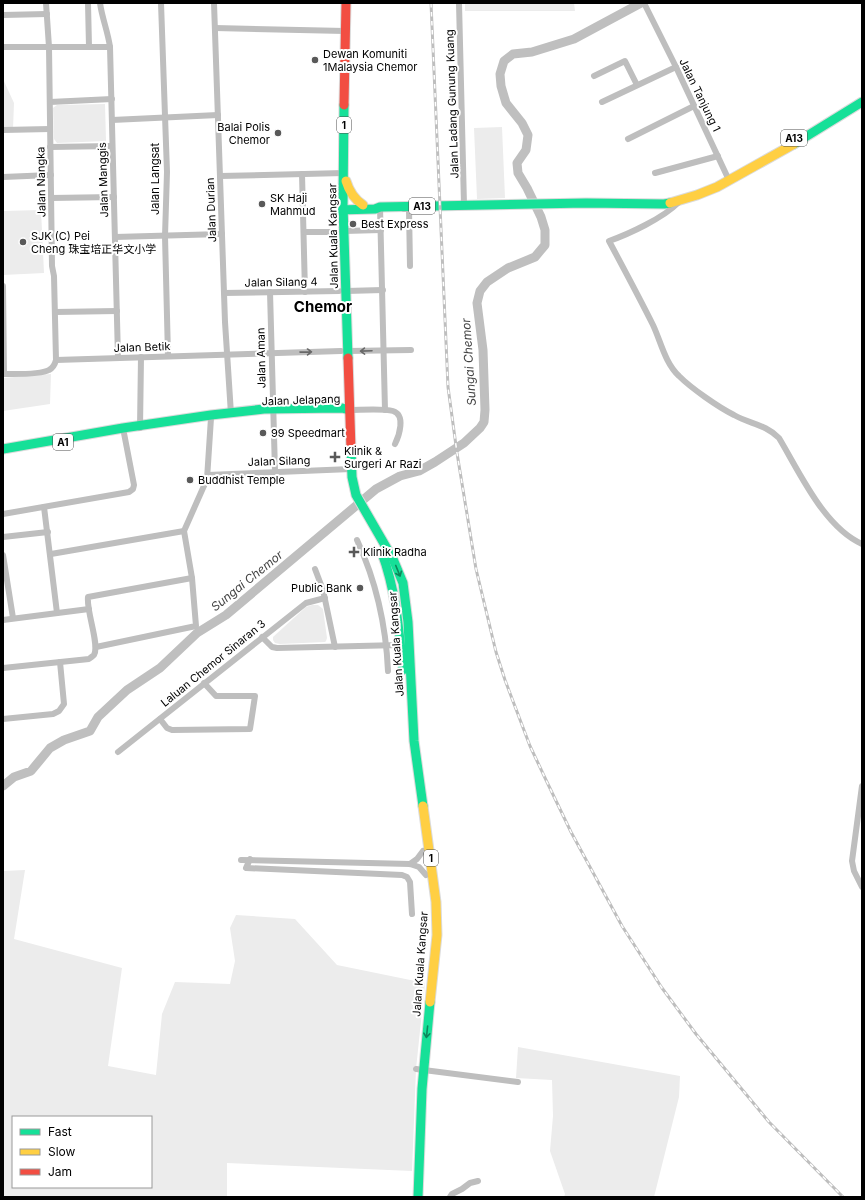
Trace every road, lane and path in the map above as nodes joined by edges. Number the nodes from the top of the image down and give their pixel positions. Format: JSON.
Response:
{"nodes":[{"id":1,"x":46,"y":3,"type":"edge"},
{"id":2,"x":88,"y":3,"type":"edge"},
{"id":3,"x":100,"y":3,"type":"edge"},
{"id":4,"x":161,"y":3,"type":"edge"},
{"id":5,"x":214,"y":3,"type":"edge"},
{"id":6,"x":340,"y":3,"type":"edge"},
{"id":7,"x":346,"y":3,"type":"edge"},
{"id":8,"x":459,"y":3,"type":"edge"},
{"id":9,"x":644,"y":3,"type":"edge"},
{"id":10,"x":47,"y":14,"type":"junction"},
{"id":11,"x":3,"y":15,"type":"edge"},
{"id":12,"x":215,"y":28,"type":"junction"},
{"id":13,"x":343,"y":31,"type":"junction"},
{"id":14,"x":110,"y":46,"type":"junction"},
{"id":15,"x":3,"y":47,"type":"edge"},
{"id":16,"x":49,"y":47,"type":"junction"},
{"id":17,"x":89,"y":47,"type":"junction"},
{"id":18,"x":676,"y":67,"type":"junction"},
{"id":19,"x":594,"y":76,"type":"dead end"},
{"id":20,"x":637,"y":85,"type":"junction"},
{"id":21,"x":112,"y":100,"type":"junction"},
{"id":22,"x":50,"y":102,"type":"junction"},
{"id":23,"x":602,"y":102,"type":"dead end"},
{"id":24,"x":862,"y":102,"type":"edge"},
{"id":25,"x":694,"y":106,"type":"junction"},
{"id":26,"x":218,"y":115,"type":"junction"},
{"id":27,"x":165,"y":118,"type":"junction"},
{"id":28,"x":112,"y":120,"type":"junction"},
{"id":29,"x":50,"y":129,"type":"junction"},
{"id":30,"x":3,"y":130,"type":"edge"},
{"id":31,"x":628,"y":139,"type":"dead end"},
{"id":32,"x":112,"y":146,"type":"junction"},
{"id":33,"x":50,"y":147,"type":"junction"},
{"id":34,"x":718,"y":156,"type":"junction"},
{"id":35,"x":745,"y":172,"type":"junction"},
{"id":36,"x":655,"y":173,"type":"dead end"},
{"id":37,"x":302,"y":174,"type":"junction"},
{"id":38,"x":342,"y":174,"type":"junction"},
{"id":39,"x":51,"y":175,"type":"junction"},
{"id":40,"x":3,"y":176,"type":"edge"},
{"id":41,"x":220,"y":176,"type":"junction"},
{"id":42,"x":727,"y":176,"type":"junction"},
{"id":43,"x":718,"y":186,"type":"junction"},
{"id":44,"x":114,"y":197,"type":"junction"},
{"id":45,"x":51,"y":198,"type":"junction"},
{"id":46,"x":679,"y":202,"type":"junction"},
{"id":47,"x":586,"y":203,"type":"junction"},
{"id":48,"x":363,"y":205,"type":"junction"},
{"id":49,"x":464,"y":205,"type":"junction"},
{"id":50,"x":341,"y":207,"type":"junction"},
{"id":51,"x":380,"y":208,"type":"junction"},
{"id":52,"x":381,"y":230,"type":"junction"},
{"id":53,"x":341,"y":231,"type":"junction"},
{"id":54,"x":304,"y":232,"type":"junction"},
{"id":55,"x":222,"y":234,"type":"junction"},
{"id":56,"x":165,"y":236,"type":"junction"},
{"id":57,"x":115,"y":237,"type":"junction"},
{"id":58,"x":410,"y":266,"type":"dead end"},
{"id":59,"x":3,"y":286,"type":"edge"},
{"id":60,"x":383,"y":290,"type":"junction"},
{"id":61,"x":343,"y":291,"type":"junction"},
{"id":62,"x":270,"y":292,"type":"junction"},
{"id":63,"x":306,"y":292,"type":"junction"},
{"id":64,"x":224,"y":293,"type":"junction"},
{"id":65,"x":117,"y":311,"type":"junction"},
{"id":66,"x":55,"y":312,"type":"junction"},
{"id":67,"x":3,"y":322,"type":"edge"},
{"id":68,"x":384,"y":350,"type":"junction"},
{"id":69,"x":411,"y":350,"type":"dead end"},
{"id":70,"x":344,"y":351,"type":"junction"},
{"id":71,"x":271,"y":353,"type":"junction"},
{"id":72,"x":227,"y":354,"type":"junction"},
{"id":73,"x":168,"y":356,"type":"junction"},
{"id":74,"x":140,"y":357,"type":"junction"},
{"id":75,"x":118,"y":358,"type":"junction"},
{"id":76,"x":56,"y":360,"type":"junction"},
{"id":77,"x":3,"y":374,"type":"edge"},
{"id":78,"x":345,"y":410,"type":"junction"},
{"id":79,"x":385,"y":410,"type":"junction"},
{"id":80,"x":273,"y":411,"type":"junction"},
{"id":81,"x":231,"y":414,"type":"junction"},
{"id":82,"x":211,"y":418,"type":"junction"},
{"id":83,"x":140,"y":427,"type":"junction"},
{"id":84,"x":123,"y":430,"type":"junction"},
{"id":85,"x":395,"y":444,"type":"dead end"},
{"id":86,"x":3,"y":451,"type":"edge"},
{"id":87,"x":348,"y":469,"type":"junction"},
{"id":88,"x":275,"y":471,"type":"junction"},
{"id":89,"x":208,"y":475,"type":"junction"},
{"id":90,"x":44,"y":506,"type":"junction"},
{"id":91,"x":3,"y":514,"type":"edge"},
{"id":92,"x":363,"y":514,"type":"junction"},
{"id":93,"x":184,"y":531,"type":"junction"},
{"id":94,"x":48,"y":532,"type":"junction"},
{"id":95,"x":3,"y":537,"type":"edge"},
{"id":96,"x":357,"y":540,"type":"dead end"},
{"id":97,"x":862,"y":544,"type":"edge"},
{"id":98,"x":51,"y":554,"type":"junction"},
{"id":99,"x":3,"y":555,"type":"edge"},
{"id":100,"x":315,"y":569,"type":"dead end"},
{"id":101,"x":4,"y":570,"type":"edge"},
{"id":102,"x":192,"y":578,"type":"junction"},
{"id":103,"x":404,"y":590,"type":"junction"},
{"id":104,"x":325,"y":598,"type":"junction"},
{"id":105,"x":89,"y":609,"type":"junction"},
{"id":106,"x":57,"y":613,"type":"junction"},
{"id":107,"x":13,"y":618,"type":"junction"},
{"id":108,"x":3,"y":620,"type":"edge"},
{"id":109,"x":262,"y":637,"type":"junction"},
{"id":110,"x":387,"y":645,"type":"junction"},
{"id":111,"x":400,"y":645,"type":"junction"},
{"id":112,"x":96,"y":647,"type":"junction"},
{"id":113,"x":335,"y":647,"type":"junction"},
{"id":114,"x":60,"y":662,"type":"junction"},
{"id":115,"x":3,"y":668,"type":"edge"},
{"id":116,"x":410,"y":668,"type":"junction"},
{"id":117,"x":388,"y":671,"type":"dead end"},
{"id":118,"x":204,"y":683,"type":"junction"},
{"id":119,"x":3,"y":719,"type":"edge"},
{"id":120,"x":160,"y":719,"type":"junction"},
{"id":121,"x":118,"y":752,"type":"dead end"},
{"id":122,"x":862,"y":786,"type":"edge"},
{"id":123,"x":423,"y":851,"type":"junction"},
{"id":124,"x":250,"y":859,"type":"junction"},
{"id":125,"x":241,"y":860,"type":"dead end"},
{"id":126,"x":379,"y":863,"type":"junction"},
{"id":127,"x":410,"y":864,"type":"junction"},
{"id":128,"x":380,"y":874,"type":"junction"},
{"id":129,"x":426,"y":875,"type":"junction"},
{"id":130,"x":862,"y":887,"type":"edge"},
{"id":131,"x":412,"y":914,"type":"dead end"},
{"id":132,"x":420,"y":1070,"type":"junction"},
{"id":133,"x":518,"y":1082,"type":"dead end"},
{"id":134,"x":478,"y":1182,"type":"dead end"},
{"id":135,"x":412,"y":1197,"type":"edge"},
{"id":136,"x":418,"y":1197,"type":"edge"},
{"id":137,"x":450,"y":1197,"type":"edge"}],
"edges":[{"from":1,"to":10,"type":"street","name":"Jalan Nangka"},
{"from":2,"to":17,"type":"street"},
{"from":3,"to":14,"type":"street","name":"Jalan Manggis"},
{"from":4,"to":27,"type":"street","name":"Jalan Langsat"},
{"from":5,"to":12,"type":"street","name":"Jalan Durian"},
{"from":6,"to":13,"type":"main road","name":"Jalan Kuala Kangsar","number":"1"},
{"from":7,"to":13,"type":"main road","name":"Jalan Kuala Kangsar","number":"1"},
{"from":8,"to":49,"type":"street","name":"Jalan Ladang Gunung Kuang"},
{"from":9,"to":18,"type":"street","name":"Jalan Tanjung 1"},
{"from":10,"to":11,"type":"street"},
{"from":10,"to":16,"type":"street","name":"Jalan Nangka"},
{"from":12,"to":13,"type":"street"},
{"from":12,"to":26,"type":"street","name":"Jalan Durian"},
{"from":13,"to":38,"type":"main road","name":"Jalan Kuala Kangsar","number":"1"},
{"from":14,"to":17,"type":"street"},
{"from":14,"to":21,"type":"street","name":"Jalan Manggis"},
{"from":15,"to":16,"type":"street"},
{"from":16,"to":17,"type":"street"},
{"from":16,"to":22,"type":"street","name":"Jalan Nangka"},
{"from":18,"to":20,"type":"street"},
{"from":18,"to":25,"type":"street","name":"Jalan Tanjung 1"},
{"from":19,"to":20,"type":"street"},
{"from":20,"to":23,"type":"street"},
{"from":21,"to":22,"type":"street"},
{"from":21,"to":28,"type":"street","name":"Jalan Manggis"},
{"from":22,"to":29,"type":"street","name":"Jalan Nangka"},
{"from":24,"to":35,"type":"main road","number":"A13"},
{"from":24,"to":42,"type":"main road","number":"A13"},
{"from":25,"to":31,"type":"street"},
{"from":25,"to":34,"type":"street","name":"Jalan Tanjung 1"},
{"from":26,"to":27,"type":"street"},
{"from":26,"to":41,"type":"street","name":"Jalan Durian"},
{"from":27,"to":28,"type":"street"},
{"from":27,"to":56,"type":"street","name":"Jalan Langsat"},
{"from":28,"to":32,"type":"street","name":"Jalan Manggis"},
{"from":29,"to":30,"type":"street"},
{"from":29,"to":33,"type":"street","name":"Jalan Nangka"},
{"from":32,"to":33,"type":"street"},
{"from":32,"to":44,"type":"street","name":"Jalan Manggis"},
{"from":33,"to":39,"type":"street","name":"Jalan Nangka"},
{"from":34,"to":36,"type":"street"},
{"from":34,"to":42,"type":"street","name":"Jalan Tanjung 1"},
{"from":35,"to":42,"type":"main road"},
{"from":35,"to":43,"type":"main road","number":"A13"},
{"from":37,"to":38,"type":"street"},
{"from":37,"to":41,"type":"street"},
{"from":37,"to":54,"type":"street"},
{"from":38,"to":48,"type":"main road"},
{"from":38,"to":50,"type":"main road","name":"Jalan Kuala Kangsar","number":"1"},
{"from":39,"to":40,"type":"street"},
{"from":39,"to":45,"type":"street","name":"Jalan Nangka"},
{"from":41,"to":55,"type":"street","name":"Jalan Durian"},
{"from":42,"to":43,"type":"main road"},
{"from":42,"to":47,"type":"main road","number":"A13"},
{"from":43,"to":46,"type":"main road","number":"A13"},
{"from":44,"to":45,"type":"street"},
{"from":44,"to":57,"type":"street","name":"Jalan Manggis"},
{"from":45,"to":66,"type":"street","name":"Jalan Nangka"},
{"from":46,"to":47,"type":"main road","number":"A13"},
{"from":46,"to":97,"type":"street"},
{"from":47,"to":49,"type":"main road","number":"A13"},
{"from":48,"to":50,"type":"main road"},
{"from":48,"to":51,"type":"main road"},
{"from":49,"to":51,"type":"main road","number":"A13"},
{"from":50,"to":51,"type":"main road"},
{"from":50,"to":53,"type":"main road","name":"Jalan Kuala Kangsar","number":"1"},
{"from":51,"to":52,"type":"street"},
{"from":51,"to":58,"type":"street"},
{"from":52,"to":53,"type":"street"},
{"from":52,"to":60,"type":"street"},
{"from":53,"to":54,"type":"street"},
{"from":53,"to":61,"type":"main road","name":"Jalan Kuala Kangsar","number":"1"},
{"from":54,"to":63,"type":"street"},
{"from":55,"to":56,"type":"street"},
{"from":55,"to":64,"type":"street","name":"Jalan Durian"},
{"from":56,"to":57,"type":"street"},
{"from":56,"to":73,"type":"street","name":"Jalan Langsat"},
{"from":57,"to":65,"type":"street","name":"Jalan Manggis"},
{"from":59,"to":67,"type":"street"},
{"from":60,"to":61,"type":"street","name":"Jalan Silang 4"},
{"from":60,"to":68,"type":"street"},
{"from":61,"to":63,"type":"street","name":"Jalan Silang 4"},
{"from":61,"to":70,"type":"main road","name":"Jalan Kuala Kangsar","number":"1"},
{"from":62,"to":63,"type":"street","name":"Jalan Silang 4"},
{"from":62,"to":64,"type":"street","name":"Jalan Silang 4"},
{"from":62,"to":71,"type":"street","name":"Jalan Aman"},
{"from":64,"to":72,"type":"street","name":"Jalan Durian"},
{"from":65,"to":66,"type":"street"},
{"from":65,"to":75,"type":"street","name":"Jalan Manggis"},
{"from":66,"to":76,"type":"street","name":"Jalan Nangka"},
{"from":67,"to":77,"type":"street"},
{"from":68,"to":69,"type":"street","name":"Jalan Betik"},
{"from":68,"to":70,"type":"street","name":"Jalan Betik","one_way":true},
{"from":68,"to":79,"type":"street"},
{"from":71,"to":70,"type":"street","name":"Jalan Betik","one_way":true},
{"from":70,"to":78,"type":"main road","name":"Jalan Kuala Kangsar","number":"1"},
{"from":71,"to":72,"type":"street","name":"Jalan Betik"},
{"from":71,"to":80,"type":"street","name":"Jalan Aman"},
{"from":72,"to":73,"type":"street","name":"Jalan Betik"},
{"from":72,"to":81,"type":"street","name":"Jalan Durian"},
{"from":73,"to":74,"type":"street","name":"Jalan Betik"},
{"from":74,"to":75,"type":"street","name":"Jalan Betik"},
{"from":74,"to":83,"type":"street"},
{"from":75,"to":76,"type":"street","name":"Jalan Betik"},
{"from":76,"to":77,"type":"street"},
{"from":78,"to":79,"type":"street"},
{"from":78,"to":80,"type":"main road","name":"Jalan Jelapang","number":"A1"},
{"from":78,"to":87,"type":"main road","name":"Jalan Kuala Kangsar","number":"1"},
{"from":79,"to":85,"type":"street"},
{"from":80,"to":81,"type":"main road","name":"Jalan Jelapang","number":"A1"},
{"from":80,"to":88,"type":"street","name":"Jalan Aman"},
{"from":81,"to":82,"type":"main road","name":"Jalan Jelapang","number":"A1"},
{"from":81,"to":83,"type":"main road","name":"Jalan Jelapang","number":"A1"},
{"from":82,"to":83,"type":"main road","name":"Jalan Jelapang","number":"A1"},
{"from":82,"to":89,"type":"street"},
{"from":83,"to":84,"type":"main road","name":"Jalan Jelapang","number":"A1"},
{"from":84,"to":86,"type":"main road","name":"Jalan Jelapang","number":"A1"},
{"from":84,"to":90,"type":"street"},
{"from":87,"to":88,"type":"street","name":"Jalan Silang"},
{"from":87,"to":92,"type":"main road","name":"Jalan Kuala Kangsar","number":"1"},
{"from":88,"to":89,"type":"street","name":"Jalan Silang"},
{"from":89,"to":93,"type":"street"},
{"from":90,"to":91,"type":"street"},
{"from":90,"to":94,"type":"street"},
{"from":92,"to":103,"type":"main road","name":"Jalan Kuala Kangsar","number":"1","one_way":true},
{"from":92,"to":111,"type":"main road","name":"Jalan Kuala Kangsar","number":"1"},
{"from":93,"to":98,"type":"street"},
{"from":93,"to":102,"type":"street"},
{"from":94,"to":95,"type":"street"},
{"from":94,"to":98,"type":"street"},
{"from":96,"to":110,"type":"street"},
{"from":98,"to":106,"type":"street"},
{"from":99,"to":101,"type":"street"},
{"from":100,"to":104,"type":"street"},
{"from":101,"to":107,"type":"street"},
{"from":102,"to":105,"type":"street"},
{"from":102,"to":112,"type":"street"},
{"from":103,"to":111,"type":"main road"},
{"from":103,"to":116,"type":"main road","name":"Jalan Kuala Kangsar","number":"1"},
{"from":104,"to":109,"type":"street","name":"Laluan Chemor Sinaran 3"},
{"from":104,"to":113,"type":"street"},
{"from":105,"to":106,"type":"street"},
{"from":105,"to":112,"type":"street"},
{"from":106,"to":107,"type":"street"},
{"from":107,"to":108,"type":"street"},
{"from":109,"to":113,"type":"street"},
{"from":109,"to":118,"type":"street","name":"Laluan Chemor Sinaran 3"},
{"from":110,"to":111,"type":"street"},
{"from":110,"to":113,"type":"street"},
{"from":110,"to":117,"type":"street"},
{"from":111,"to":116,"type":"main road"},
{"from":111,"to":123,"type":"main road","name":"Jalan Kuala Kangsar","number":"1"},
{"from":112,"to":114,"type":"street"},
{"from":114,"to":115,"type":"street"},
{"from":114,"to":119,"type":"street"},
{"from":116,"to":132,"type":"main road","name":"Jalan Kuala Kangsar","number":"1","one_way":true},
{"from":118,"to":120,"type":"street","name":"Laluan Chemor Sinaran 3"},
{"from":118,"to":120,"type":"street"},
{"from":120,"to":121,"type":"street","name":"Laluan Chemor Sinaran 3"},
{"from":122,"to":130,"type":"street"},
{"from":123,"to":127,"type":"street"},
{"from":123,"to":129,"type":"main road","name":"Jalan Kuala Kangsar","number":"1"},
{"from":124,"to":125,"type":"street"},
{"from":124,"to":126,"type":"street"},
{"from":124,"to":128,"type":"street"},
{"from":126,"to":127,"type":"street"},
{"from":126,"to":128,"type":"street"},
{"from":127,"to":129,"type":"street"},
{"from":128,"to":131,"type":"street"},
{"from":129,"to":132,"type":"main road","name":"Jalan Kuala Kangsar","number":"1"},
{"from":132,"to":133,"type":"street"},
{"from":132,"to":135,"type":"main road","name":"Jalan Kuala Kangsar","number":"1"},
{"from":132,"to":136,"type":"main road","name":"Jalan Kuala Kangsar","number":"1"},
{"from":134,"to":137,"type":"street"}]}
